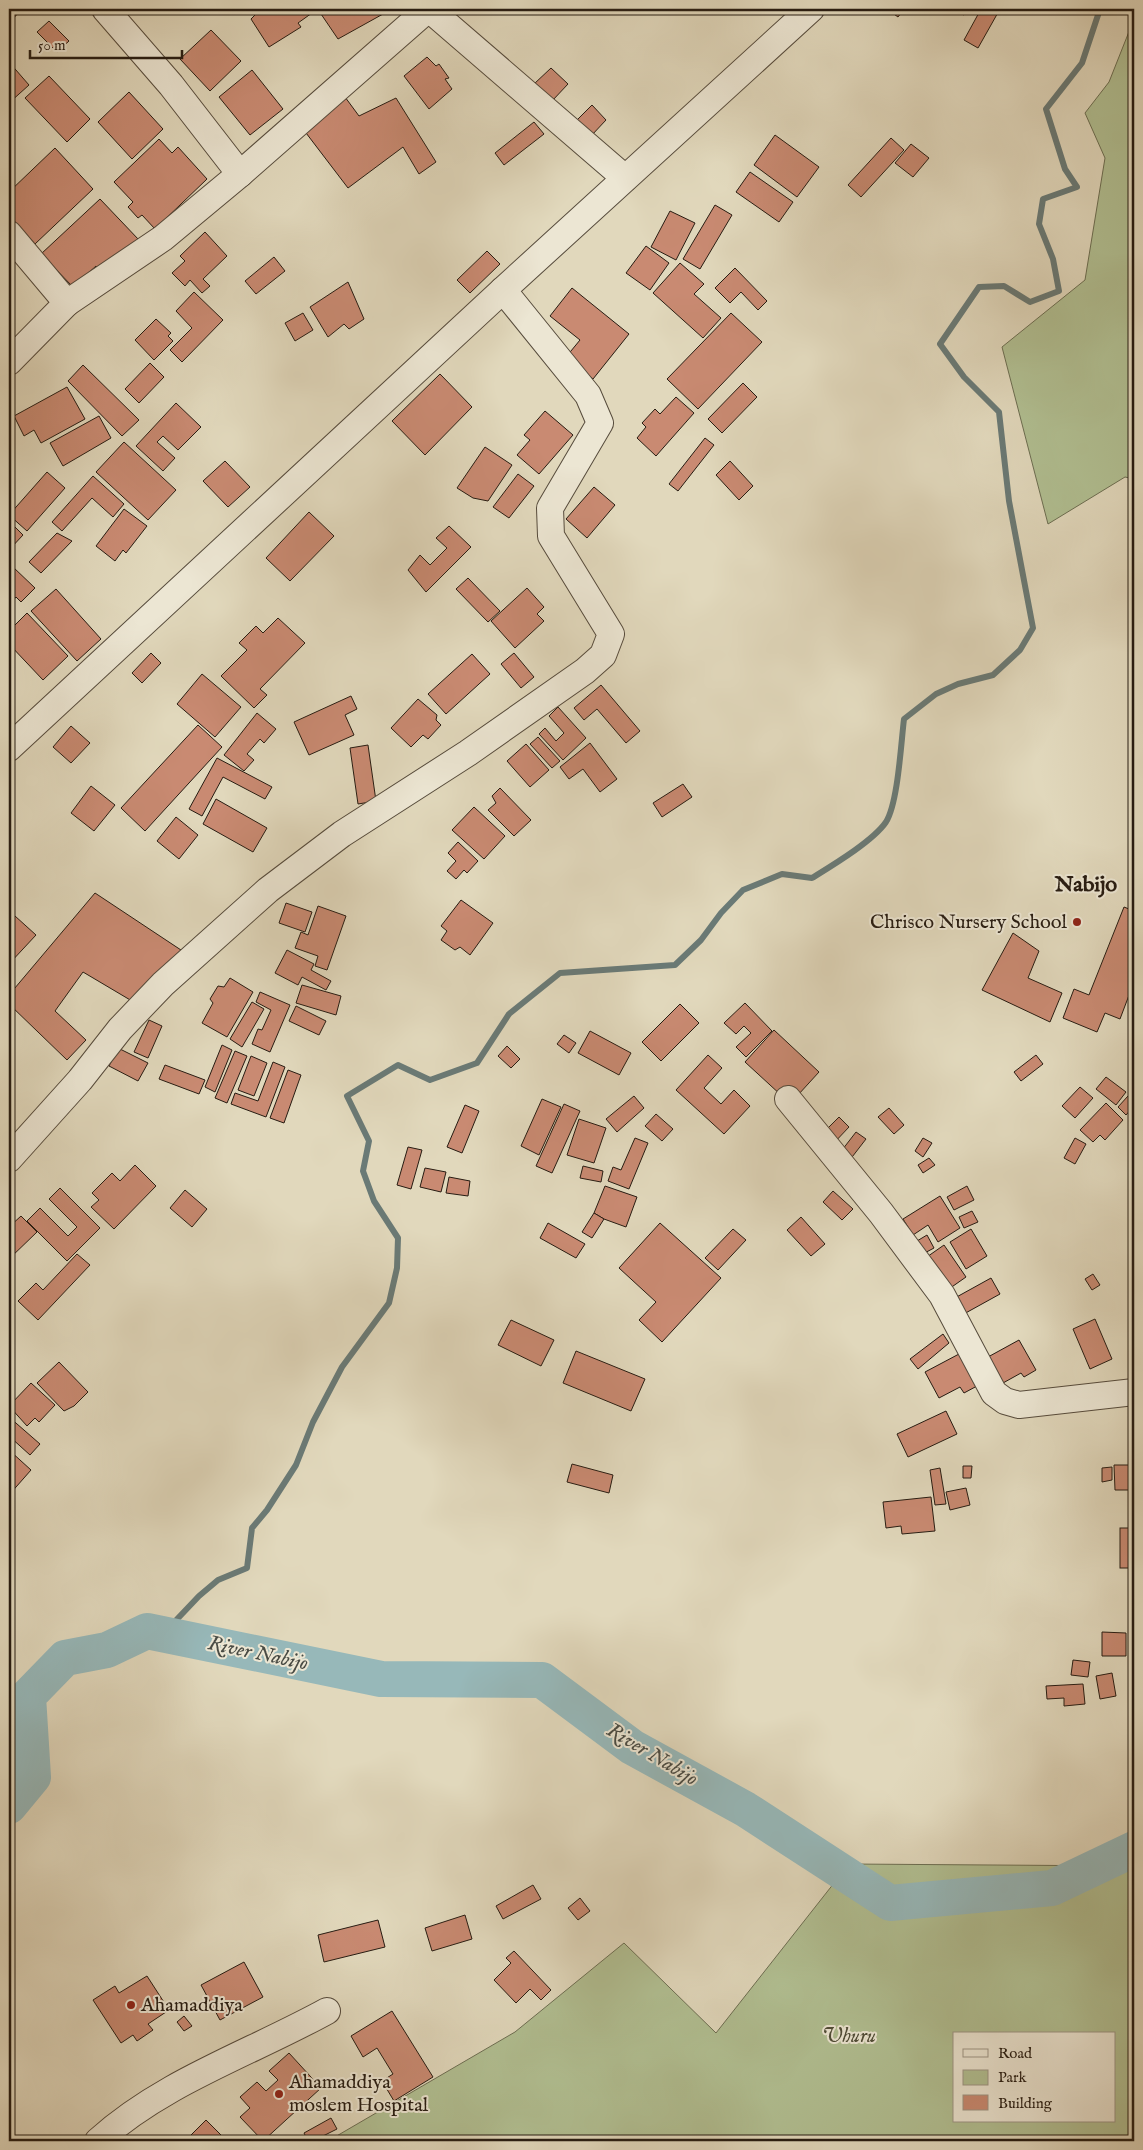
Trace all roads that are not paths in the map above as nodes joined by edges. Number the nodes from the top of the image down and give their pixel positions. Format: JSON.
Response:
{"nodes":[{"id":1,"x":105,"y":9,"type":"edge"},
{"id":2,"x":428,"y":9,"type":"edge"},
{"id":3,"x":811,"y":9,"type":"edge"},
{"id":4,"x":240,"y":174,"type":"junction"},
{"id":5,"x":625,"y":178,"type":"junction"},
{"id":6,"x":9,"y":234,"type":"edge"},
{"id":7,"x":503,"y":290,"type":"junction"},
{"id":8,"x":67,"y":304,"type":"junction"},
{"id":9,"x":9,"y":362,"type":"edge"},
{"id":10,"x":9,"y":748,"type":"edge"},
{"id":11,"x":788,"y":1099,"type":"dead end"},
{"id":12,"x":9,"y":1159,"type":"edge"},
{"id":13,"x":1134,"y":1392,"type":"edge"},
{"id":14,"x":327,"y":2011,"type":"dead end"},
{"id":15,"x":98,"y":2141,"type":"edge"}],
"edges":[{"from":1,"to":4,"type":"street"},
{"from":2,"to":4,"type":"street"},
{"from":2,"to":5,"type":"street"},
{"from":3,"to":5,"type":"street"},
{"from":4,"to":8,"type":"street"},
{"from":5,"to":7,"type":"street"},
{"from":6,"to":8,"type":"street"},
{"from":7,"to":10,"type":"street"},
{"from":7,"to":12,"type":"street"},
{"from":8,"to":9,"type":"street"},
{"from":11,"to":13,"type":"street"},
{"from":14,"to":15,"type":"street"}]}
